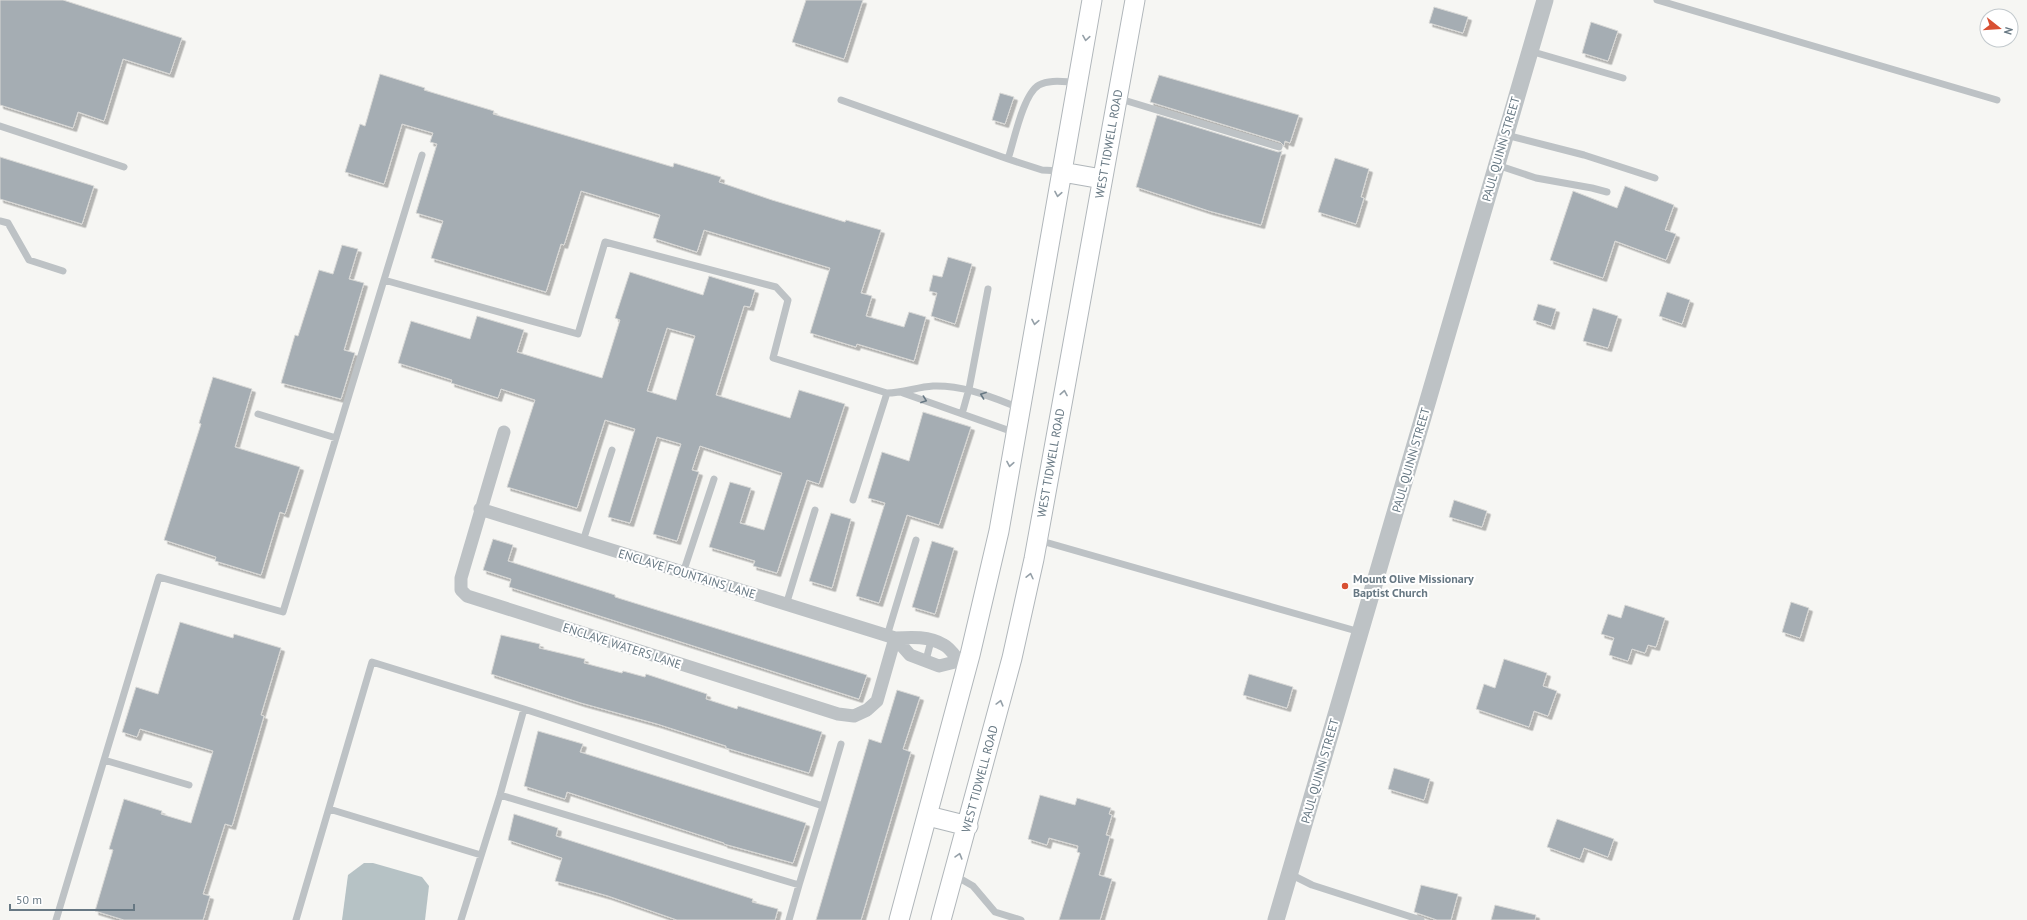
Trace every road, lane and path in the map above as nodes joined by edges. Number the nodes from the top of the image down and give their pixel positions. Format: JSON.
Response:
{"nodes":[{"id":1,"x":1092,"y":0,"type":"edge"},
{"id":2,"x":1135,"y":0,"type":"edge"},
{"id":3,"x":1545,"y":0,"type":"edge"},
{"id":4,"x":1657,"y":0,"type":"edge"},
{"id":5,"x":1530,"y":50,"type":"junction"},
{"id":6,"x":1623,"y":78,"type":"dead end"},
{"id":7,"x":1079,"y":82,"type":"junction"},
{"id":8,"x":1117,"y":98,"type":"junction"},
{"id":9,"x":841,"y":100,"type":"dead end"},
{"id":10,"x":1997,"y":100,"type":"dead end"},
{"id":11,"x":0,"y":126,"type":"edge"},
{"id":12,"x":1506,"y":135,"type":"junction"},
{"id":13,"x":1279,"y":147,"type":"dead end"},
{"id":14,"x":422,"y":155,"type":"dead end"},
{"id":15,"x":1008,"y":159,"type":"junction"},
{"id":16,"x":1497,"y":165,"type":"junction"},
{"id":17,"x":124,"y":167,"type":"dead end"},
{"id":18,"x":1062,"y":172,"type":"junction"},
{"id":19,"x":1655,"y":178,"type":"dead end"},
{"id":20,"x":1102,"y":179,"type":"junction"},
{"id":21,"x":1607,"y":192,"type":"dead end"},
{"id":22,"x":0,"y":221,"type":"edge"},
{"id":23,"x":63,"y":271,"type":"dead end"},
{"id":24,"x":384,"y":280,"type":"junction"},
{"id":25,"x":988,"y":289,"type":"dead end"},
{"id":26,"x":969,"y":389,"type":"junction"},
{"id":27,"x":886,"y":393,"type":"junction"},
{"id":28,"x":903,"y":393,"type":"junction"},
{"id":29,"x":1020,"y":408,"type":"junction"},
{"id":30,"x":258,"y":414,"type":"dead end"},
{"id":31,"x":962,"y":414,"type":"junction"},
{"id":32,"x":504,"y":432,"type":"dead end"},
{"id":33,"x":1016,"y":433,"type":"junction"},
{"id":34,"x":336,"y":438,"type":"junction"},
{"id":35,"x":612,"y":450,"type":"dead end"},
{"id":36,"x":714,"y":480,"type":"dead end"},
{"id":37,"x":853,"y":500,"type":"dead end"},
{"id":38,"x":480,"y":509,"type":"junction"},
{"id":39,"x":815,"y":510,"type":"dead end"},
{"id":40,"x":916,"y":540,"type":"dead end"},
{"id":41,"x":1038,"y":540,"type":"junction"},
{"id":42,"x":583,"y":542,"type":"junction"},
{"id":43,"x":683,"y":573,"type":"junction"},
{"id":44,"x":786,"y":605,"type":"junction"},
{"id":45,"x":1360,"y":632,"type":"junction"},
{"id":46,"x":891,"y":637,"type":"junction"},
{"id":47,"x":931,"y":640,"type":"junction"},
{"id":48,"x":926,"y":660,"type":"junction"},
{"id":49,"x":963,"y":662,"type":"junction"},
{"id":50,"x":524,"y":709,"type":"junction"},
{"id":51,"x":841,"y":744,"type":"dead end"},
{"id":52,"x":104,"y":760,"type":"junction"},
{"id":53,"x":189,"y":785,"type":"dead end"},
{"id":54,"x":500,"y":795,"type":"junction"},
{"id":55,"x":823,"y":806,"type":"junction"},
{"id":56,"x":329,"y":809,"type":"junction"},
{"id":57,"x":928,"y":816,"type":"junction"},
{"id":58,"x":968,"y":826,"type":"junction"},
{"id":59,"x":481,"y":855,"type":"junction"},
{"id":60,"x":1290,"y":874,"type":"junction"},
{"id":61,"x":954,"y":875,"type":"junction"},
{"id":62,"x":799,"y":885,"type":"junction"},
{"id":63,"x":56,"y":920,"type":"edge"},
{"id":64,"x":296,"y":920,"type":"edge"},
{"id":65,"x":461,"y":920,"type":"edge"},
{"id":66,"x":790,"y":920,"type":"edge"},
{"id":67,"x":899,"y":920,"type":"edge"},
{"id":68,"x":941,"y":920,"type":"edge"},
{"id":69,"x":1021,"y":920,"type":"edge"},
{"id":70,"x":1276,"y":920,"type":"edge"},
{"id":71,"x":1421,"y":920,"type":"edge"}],
"edges":[{"from":1,"to":7,"type":"main road","one_way":true},
{"from":2,"to":8,"type":"main road","name":"WEST TIDWELL ROAD"},
{"from":3,"to":5,"type":"street","name":"PAUL QUINN STREET"},
{"from":4,"to":10,"type":"lane"},
{"from":5,"to":6,"type":"lane"},
{"from":5,"to":12,"type":"street","name":"PAUL QUINN STREET"},
{"from":7,"to":15,"type":"lane"},
{"from":7,"to":18,"type":"main road"},
{"from":8,"to":13,"type":"lane"},
{"from":8,"to":20,"type":"main road","name":"WEST TIDWELL ROAD"},
{"from":9,"to":15,"type":"lane"},
{"from":11,"to":17,"type":"lane"},
{"from":12,"to":16,"type":"street","name":"PAUL QUINN STREET"},
{"from":12,"to":19,"type":"lane"},
{"from":14,"to":24,"type":"lane"},
{"from":15,"to":18,"type":"lane"},
{"from":16,"to":21,"type":"lane"},
{"from":16,"to":45,"type":"street","name":"PAUL QUINN STREET"},
{"from":18,"to":20,"type":"main road"},
{"from":18,"to":29,"type":"main road","one_way":true},
{"from":41,"to":20,"type":"main road","name":"WEST TIDWELL ROAD","one_way":true},
{"from":22,"to":23,"type":"lane"},
{"from":24,"to":27,"type":"lane"},
{"from":24,"to":34,"type":"lane"},
{"from":25,"to":26,"type":"lane"},
{"from":26,"to":28,"type":"lane"},
{"from":29,"to":26,"type":"lane","one_way":true},
{"from":26,"to":31,"type":"lane"},
{"from":27,"to":28,"type":"lane"},
{"from":27,"to":37,"type":"lane"},
{"from":28,"to":31,"type":"lane","one_way":true},
{"from":29,"to":33,"type":"main road"},
{"from":30,"to":34,"type":"lane"},
{"from":31,"to":33,"type":"lane"},
{"from":32,"to":38,"type":"street","name":"ENCLAVE WATERS LANE"},
{"from":33,"to":49,"type":"main road","one_way":true},
{"from":34,"to":52,"type":"lane"},
{"from":35,"to":42,"type":"lane"},
{"from":36,"to":43,"type":"lane"},
{"from":38,"to":42,"type":"street","name":"ENCLAVE FOUNTAINS LANE"},
{"from":38,"to":46,"type":"street","name":"ENCLAVE WATERS LANE"},
{"from":39,"to":44,"type":"lane"},
{"from":40,"to":46,"type":"lane"},
{"from":41,"to":45,"type":"lane"},
{"from":58,"to":41,"type":"main road","name":"WEST TIDWELL ROAD","one_way":true},
{"from":42,"to":43,"type":"street","name":"ENCLAVE FOUNTAINS LANE"},
{"from":43,"to":44,"type":"street","name":"ENCLAVE FOUNTAINS LANE"},
{"from":44,"to":46,"type":"street","name":"ENCLAVE FOUNTAINS LANE"},
{"from":45,"to":60,"type":"street","name":"PAUL QUINN STREET"},
{"from":46,"to":47,"type":"street","name":"ENCLAVE FOUNTAINS LANE"},
{"from":46,"to":48,"type":"street"},
{"from":47,"to":48,"type":"lane"},
{"from":47,"to":49,"type":"street","name":"ENCLAVE FOUNTAINS LANE"},
{"from":48,"to":49,"type":"street"},
{"from":49,"to":57,"type":"main road"},
{"from":50,"to":54,"type":"lane"},
{"from":50,"to":55,"type":"lane"},
{"from":50,"to":56,"type":"lane"},
{"from":51,"to":55,"type":"lane"},
{"from":52,"to":53,"type":"lane"},
{"from":52,"to":63,"type":"lane"},
{"from":54,"to":59,"type":"lane"},
{"from":54,"to":62,"type":"lane"},
{"from":55,"to":62,"type":"lane"},
{"from":56,"to":59,"type":"lane"},
{"from":56,"to":64,"type":"lane"},
{"from":57,"to":58,"type":"main road"},
{"from":57,"to":67,"type":"main road"},
{"from":61,"to":58,"type":"main road","name":"WEST TIDWELL ROAD","one_way":true},
{"from":59,"to":65,"type":"lane"},
{"from":60,"to":70,"type":"street","name":"PAUL QUINN STREET"},
{"from":60,"to":71,"type":"lane"},
{"from":61,"to":68,"type":"main road","name":"WEST TIDWELL ROAD"},
{"from":61,"to":69,"type":"lane"},
{"from":62,"to":66,"type":"lane"}]}
